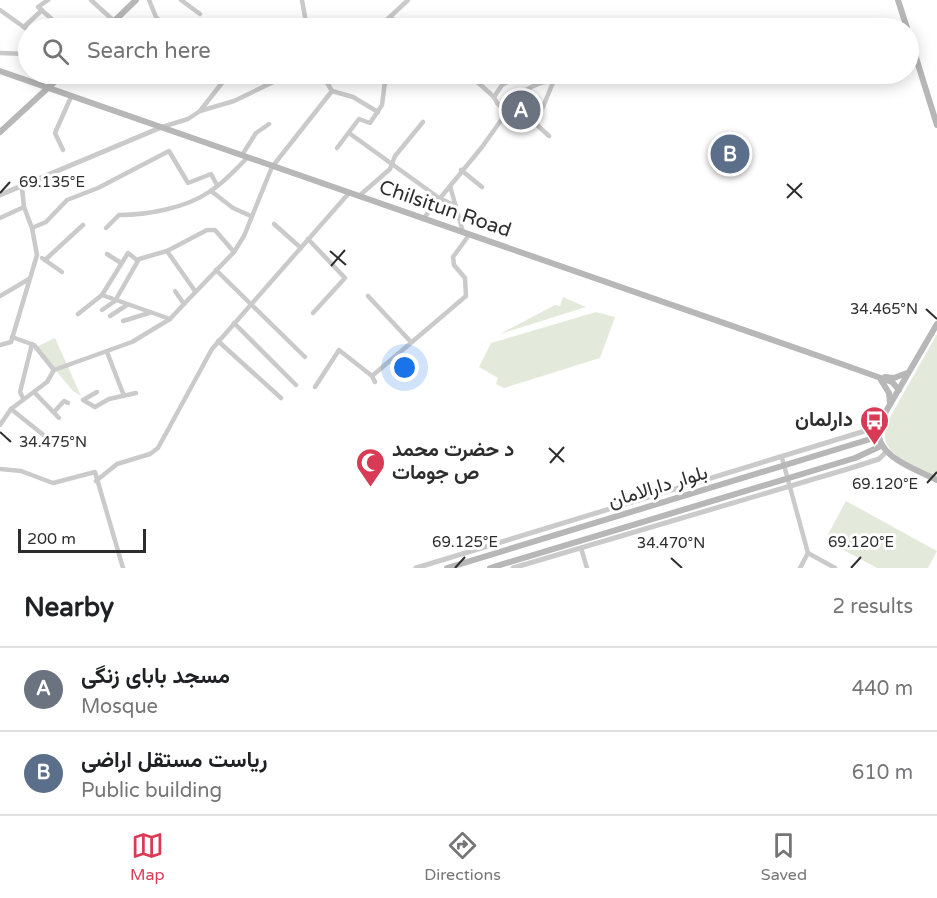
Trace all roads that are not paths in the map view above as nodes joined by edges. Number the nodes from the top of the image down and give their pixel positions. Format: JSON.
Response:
{"nodes":[{"id":1,"x":48,"y":0,"type":"edge"},
{"id":2,"x":91,"y":0,"type":"edge"},
{"id":3,"x":149,"y":0,"type":"edge"},
{"id":4,"x":181,"y":0,"type":"edge"},
{"id":5,"x":302,"y":0,"type":"edge"},
{"id":6,"x":408,"y":0,"type":"edge"},
{"id":7,"x":898,"y":0,"type":"edge"},
{"id":8,"x":133,"y":1,"type":"edge"},
{"id":9,"x":42,"y":10,"type":"junction"},
{"id":10,"x":1,"y":13,"type":"edge"},
{"id":11,"x":200,"y":14,"type":"dead end"},
{"id":12,"x":390,"y":17,"type":"edge"},
{"id":13,"x":35,"y":18,"type":"edge"},
{"id":14,"x":51,"y":18,"type":"edge"},
{"id":15,"x":111,"y":18,"type":"edge"},
{"id":16,"x":117,"y":18,"type":"edge"},
{"id":17,"x":157,"y":18,"type":"edge"},
{"id":18,"x":305,"y":18,"type":"edge"},
{"id":19,"x":904,"y":18,"type":"edge"},
{"id":20,"x":18,"y":23,"type":"edge"},
{"id":21,"x":0,"y":54,"type":"edge"},
{"id":22,"x":18,"y":54,"type":"edge"},
{"id":23,"x":919,"y":66,"type":"edge"},
{"id":24,"x":0,"y":71,"type":"edge"},
{"id":25,"x":18,"y":78,"type":"edge"},
{"id":26,"x":35,"y":84,"type":"edge"},
{"id":27,"x":54,"y":84,"type":"edge"},
{"id":28,"x":221,"y":84,"type":"edge"},
{"id":29,"x":269,"y":84,"type":"edge"},
{"id":30,"x":328,"y":84,"type":"edge"},
{"id":31,"x":385,"y":84,"type":"edge"},
{"id":32,"x":480,"y":84,"type":"edge"},
{"id":33,"x":504,"y":84,"type":"edge"},
{"id":34,"x":542,"y":84,"type":"edge"},
{"id":35,"x":552,"y":84,"type":"edge"},
{"id":36,"x":49,"y":89,"type":"junction"},
{"id":37,"x":332,"y":91,"type":"junction"},
{"id":38,"x":71,"y":97,"type":"junction"},
{"id":39,"x":494,"y":97,"type":"junction"},
{"id":40,"x":200,"y":111,"type":"junction"},
{"id":41,"x":378,"y":111,"type":"junction"},
{"id":42,"x":507,"y":112,"type":"junction"},
{"id":43,"x":423,"y":122,"type":"dead end"},
{"id":44,"x":269,"y":123,"type":"dead end"},
{"id":45,"x":536,"y":124,"type":"junction"},
{"id":46,"x":937,"y":125,"type":"edge"},
{"id":47,"x":162,"y":127,"type":"junction"},
{"id":48,"x":0,"y":132,"type":"edge"},
{"id":49,"x":349,"y":133,"type":"junction"},
{"id":50,"x":549,"y":136,"type":"dead end"},
{"id":51,"x":337,"y":148,"type":"dead end"},
{"id":52,"x":63,"y":150,"type":"dead end"},
{"id":53,"x":245,"y":156,"type":"junction"},
{"id":54,"x":392,"y":165,"type":"junction"},
{"id":55,"x":272,"y":167,"type":"junction"},
{"id":56,"x":461,"y":170,"type":"junction"},
{"id":57,"x":218,"y":184,"type":"junction"},
{"id":58,"x":450,"y":186,"type":"junction"},
{"id":59,"x":21,"y":188,"type":"junction"},
{"id":60,"x":482,"y":188,"type":"dead end"},
{"id":61,"x":212,"y":191,"type":"junction"},
{"id":62,"x":349,"y":193,"type":"junction"},
{"id":63,"x":0,"y":195,"type":"edge"},
{"id":64,"x":360,"y":196,"type":"junction"},
{"id":65,"x":439,"y":198,"type":"junction"},
{"id":66,"x":456,"y":206,"type":"junction"},
{"id":67,"x":24,"y":207,"type":"junction"},
{"id":68,"x":251,"y":216,"type":"junction"},
{"id":69,"x":0,"y":218,"type":"edge"},
{"id":70,"x":423,"y":219,"type":"junction"},
{"id":71,"x":274,"y":224,"type":"dead end"},
{"id":72,"x":82,"y":225,"type":"dead end"},
{"id":73,"x":32,"y":228,"type":"junction"},
{"id":74,"x":106,"y":228,"type":"dead end"},
{"id":75,"x":466,"y":234,"type":"junction"},
{"id":76,"x":308,"y":239,"type":"junction"},
{"id":77,"x":301,"y":248,"type":"junction"},
{"id":78,"x":167,"y":251,"type":"junction"},
{"id":79,"x":234,"y":252,"type":"junction"},
{"id":80,"x":107,"y":254,"type":"dead end"},
{"id":81,"x":38,"y":255,"type":"junction"},
{"id":82,"x":45,"y":260,"type":"junction"},
{"id":83,"x":137,"y":260,"type":"junction"},
{"id":84,"x":121,"y":263,"type":"junction"},
{"id":85,"x":216,"y":270,"type":"junction"},
{"id":86,"x":62,"y":272,"type":"dead end"},
{"id":87,"x":29,"y":279,"type":"junction"},
{"id":88,"x":175,"y":291,"type":"dead end"},
{"id":89,"x":195,"y":291,"type":"junction"},
{"id":90,"x":102,"y":295,"type":"junction"},
{"id":91,"x":0,"y":296,"type":"edge"},
{"id":92,"x":368,"y":296,"type":"dead end"},
{"id":93,"x":115,"y":301,"type":"junction"},
{"id":94,"x":251,"y":303,"type":"junction"},
{"id":95,"x":184,"y":304,"type":"junction"},
{"id":96,"x":127,"y":305,"type":"junction"},
{"id":97,"x":102,"y":310,"type":"dead end"},
{"id":98,"x":149,"y":313,"type":"junction"},
{"id":99,"x":313,"y":313,"type":"dead end"},
{"id":100,"x":78,"y":314,"type":"dead end"},
{"id":101,"x":110,"y":316,"type":"dead end"},
{"id":102,"x":170,"y":319,"type":"junction"},
{"id":103,"x":123,"y":321,"type":"dead end"},
{"id":104,"x":234,"y":323,"type":"junction"},
{"id":105,"x":937,"y":324,"type":"edge"},
{"id":106,"x":12,"y":337,"type":"junction"},
{"id":107,"x":218,"y":341,"type":"junction"},
{"id":108,"x":411,"y":342,"type":"junction"},
{"id":109,"x":32,"y":344,"type":"junction"},
{"id":110,"x":0,"y":345,"type":"edge"},
{"id":111,"x":107,"y":352,"type":"junction"},
{"id":112,"x":305,"y":357,"type":"dead end"},
{"id":113,"x":913,"y":365,"type":"junction"},
{"id":114,"x":54,"y":370,"type":"junction"},
{"id":115,"x":372,"y":376,"type":"junction"},
{"id":116,"x":879,"y":377,"type":"junction"},
{"id":117,"x":375,"y":382,"type":"dead end"},
{"id":118,"x":296,"y":385,"type":"dead end"},
{"id":119,"x":315,"y":387,"type":"dead end"},
{"id":120,"x":899,"y":390,"type":"junction"},
{"id":121,"x":97,"y":392,"type":"dead end"},
{"id":122,"x":35,"y":393,"type":"junction"},
{"id":123,"x":136,"y":393,"type":"dead end"},
{"id":124,"x":124,"y":396,"type":"junction"},
{"id":125,"x":23,"y":398,"type":"junction"},
{"id":126,"x":281,"y":398,"type":"dead end"},
{"id":127,"x":68,"y":403,"type":"dead end"},
{"id":128,"x":889,"y":406,"type":"junction"},
{"id":129,"x":11,"y":409,"type":"junction"},
{"id":130,"x":54,"y":412,"type":"junction"},
{"id":131,"x":59,"y":418,"type":"dead end"},
{"id":132,"x":0,"y":425,"type":"edge"},
{"id":133,"x":878,"y":427,"type":"junction"},
{"id":134,"x":877,"y":437,"type":"junction"},
{"id":135,"x":51,"y":441,"type":"dead end"},
{"id":136,"x":881,"y":446,"type":"junction"},
{"id":137,"x":886,"y":452,"type":"junction"},
{"id":138,"x":782,"y":458,"type":"junction"},
{"id":139,"x":784,"y":466,"type":"junction"},
{"id":140,"x":0,"y":469,"type":"edge"},
{"id":141,"x":787,"y":478,"type":"junction"},
{"id":142,"x":937,"y":480,"type":"edge"},
{"id":143,"x":96,"y":481,"type":"junction"},
{"id":144,"x":790,"y":486,"type":"junction"},
{"id":145,"x":581,"y":548,"type":"junction"},
{"id":146,"x":808,"y":553,"type":"junction"},
{"id":147,"x":455,"y":556,"type":"junction"},
{"id":148,"x":466,"y":564,"type":"edge"},
{"id":149,"x":123,"y":568,"type":"edge"},
{"id":150,"x":416,"y":568,"type":"edge"},
{"id":151,"x":447,"y":568,"type":"edge"},
{"id":152,"x":490,"y":568,"type":"edge"},
{"id":153,"x":513,"y":568,"type":"edge"},
{"id":154,"x":587,"y":568,"type":"edge"},
{"id":155,"x":801,"y":568,"type":"edge"},
{"id":156,"x":835,"y":568,"type":"edge"}],
"edges":[{"from":1,"to":9,"type":"street"},
{"from":2,"to":15,"type":"street"},
{"from":3,"to":17,"type":"street"},
{"from":4,"to":11,"type":"street"},
{"from":5,"to":18,"type":"street"},
{"from":6,"to":12,"type":"street"},
{"from":7,"to":19,"type":"main road"},
{"from":8,"to":16,"type":"main road"},
{"from":9,"to":13,"type":"street"},
{"from":9,"to":14,"type":"street"},
{"from":10,"to":20,"type":"street"},
{"from":21,"to":22,"type":"street"},
{"from":23,"to":46,"type":"main road"},
{"from":24,"to":25,"type":"main road","name":"Chilsitun Road"},
{"from":26,"to":36,"type":"main road","name":"Chilsitun Road"},
{"from":27,"to":36,"type":"main road"},
{"from":28,"to":40,"type":"street"},
{"from":29,"to":40,"type":"street"},
{"from":30,"to":37,"type":"street"},
{"from":31,"to":41,"type":"street"},
{"from":32,"to":39,"type":"street"},
{"from":33,"to":39,"type":"street"},
{"from":34,"to":42,"type":"street"},
{"from":35,"to":45,"type":"street"},
{"from":36,"to":38,"type":"main road","name":"Chilsitun Road"},
{"from":36,"to":48,"type":"main road"},
{"from":37,"to":41,"type":"street"},
{"from":37,"to":55,"type":"street"},
{"from":38,"to":47,"type":"main road","name":"Chilsitun Road"},
{"from":38,"to":52,"type":"street"},
{"from":39,"to":42,"type":"street"},
{"from":40,"to":47,"type":"street"},
{"from":41,"to":49,"type":"street"},
{"from":42,"to":45,"type":"street"},
{"from":42,"to":56,"type":"street"},
{"from":43,"to":54,"type":"street"},
{"from":44,"to":53,"type":"street"},
{"from":45,"to":50,"type":"street"},
{"from":47,"to":53,"type":"main road","name":"Chilsitun Road"},
{"from":47,"to":59,"type":"street"},
{"from":49,"to":51,"type":"street"},
{"from":49,"to":54,"type":"street"},
{"from":53,"to":55,"type":"main road","name":"Chilsitun Road"},
{"from":53,"to":57,"type":"street"},
{"from":54,"to":64,"type":"street"},
{"from":54,"to":65,"type":"street"},
{"from":55,"to":62,"type":"main road","name":"Chilsitun Road"},
{"from":55,"to":68,"type":"street"},
{"from":56,"to":58,"type":"street"},
{"from":56,"to":60,"type":"street"},
{"from":57,"to":61,"type":"street"},
{"from":57,"to":73,"type":"street"},
{"from":58,"to":65,"type":"street"},
{"from":58,"to":66,"type":"street"},
{"from":59,"to":63,"type":"street"},
{"from":59,"to":67,"type":"street"},
{"from":61,"to":68,"type":"street"},
{"from":61,"to":74,"type":"street"},
{"from":62,"to":64,"type":"main road","name":"Chilsitun Road"},
{"from":62,"to":76,"type":"street"},
{"from":64,"to":70,"type":"main road","name":"Chilsitun Road"},
{"from":65,"to":66,"type":"street"},
{"from":65,"to":70,"type":"street"},
{"from":66,"to":75,"type":"street"},
{"from":67,"to":69,"type":"street"},
{"from":67,"to":73,"type":"street"},
{"from":68,"to":79,"type":"street"},
{"from":70,"to":75,"type":"main road","name":"Chilsitun Road"},
{"from":71,"to":77,"type":"street"},
{"from":72,"to":82,"type":"street"},
{"from":73,"to":81,"type":"street"},
{"from":75,"to":108,"type":"street"},
{"from":75,"to":116,"type":"main road","name":"Chilsitun Road"},
{"from":76,"to":77,"type":"street"},
{"from":76,"to":99,"type":"street"},
{"from":77,"to":94,"type":"street"},
{"from":78,"to":79,"type":"street"},
{"from":78,"to":83,"type":"street"},
{"from":78,"to":89,"type":"street"},
{"from":79,"to":85,"type":"street"},
{"from":80,"to":84,"type":"street"},
{"from":81,"to":82,"type":"street"},
{"from":81,"to":87,"type":"street"},
{"from":82,"to":86,"type":"street"},
{"from":83,"to":84,"type":"street"},
{"from":83,"to":93,"type":"street"},
{"from":84,"to":90,"type":"street"},
{"from":85,"to":89,"type":"street"},
{"from":85,"to":94,"type":"street"},
{"from":87,"to":91,"type":"street"},
{"from":87,"to":106,"type":"street"},
{"from":88,"to":95,"type":"street"},
{"from":89,"to":95,"type":"street"},
{"from":90,"to":93,"type":"street"},
{"from":90,"to":100,"type":"street"},
{"from":92,"to":108,"type":"street"},
{"from":93,"to":96,"type":"street"},
{"from":93,"to":97,"type":"street"},
{"from":94,"to":104,"type":"street"},
{"from":94,"to":112,"type":"street"},
{"from":95,"to":102,"type":"street"},
{"from":96,"to":98,"type":"street"},
{"from":96,"to":101,"type":"street"},
{"from":98,"to":102,"type":"street"},
{"from":98,"to":103,"type":"street"},
{"from":102,"to":111,"type":"street"},
{"from":104,"to":107,"type":"street"},
{"from":104,"to":118,"type":"street"},
{"from":105,"to":113,"type":"main road"},
{"from":106,"to":109,"type":"street"},
{"from":106,"to":110,"type":"street"},
{"from":107,"to":126,"type":"street"},
{"from":107,"to":143,"type":"street"},
{"from":108,"to":115,"type":"street"},
{"from":109,"to":114,"type":"street"},
{"from":109,"to":125,"type":"street"},
{"from":111,"to":114,"type":"street"},
{"from":111,"to":124,"type":"street"},
{"from":113,"to":116,"type":"main road"},
{"from":113,"to":120,"type":"main road"},
{"from":114,"to":122,"type":"street"},
{"from":115,"to":117,"type":"street"},
{"from":115,"to":119,"type":"street"},
{"from":116,"to":120,"type":"main road","name":"Chilsitun Road"},
{"from":116,"to":128,"type":"main road"},
{"from":120,"to":128,"type":"main road"},
{"from":121,"to":124,"type":"street"},
{"from":122,"to":125,"type":"street"},
{"from":122,"to":130,"type":"street"},
{"from":123,"to":124,"type":"street"},
{"from":125,"to":129,"type":"street"},
{"from":127,"to":130,"type":"street"},
{"from":128,"to":133,"type":"main road"},
{"from":129,"to":132,"type":"street"},
{"from":129,"to":135,"type":"street"},
{"from":130,"to":131,"type":"street"},
{"from":133,"to":134,"type":"main road"},
{"from":133,"to":138,"type":"street"},
{"from":134,"to":136,"type":"main road"},
{"from":134,"to":139,"type":"main road","name":"بلوار دارالامان"},
{"from":136,"to":137,"type":"main road"},
{"from":136,"to":141,"type":"main road","name":"بلوار دارالامان"},
{"from":137,"to":142,"type":"main road"},
{"from":137,"to":144,"type":"street"},
{"from":138,"to":139,"type":"street"},
{"from":138,"to":147,"type":"street"},
{"from":139,"to":141,"type":"street"},
{"from":139,"to":148,"type":"main road","name":"بلوار دارالامان"},
{"from":140,"to":143,"type":"street"},
{"from":141,"to":144,"type":"street"},
{"from":141,"to":152,"type":"main road","name":"بلوار دارالامان"},
{"from":143,"to":149,"type":"street"},
{"from":144,"to":145,"type":"street"},
{"from":144,"to":146,"type":"street"},
{"from":145,"to":153,"type":"street"},
{"from":145,"to":154,"type":"street"},
{"from":146,"to":155,"type":"street"},
{"from":146,"to":156,"type":"street"},
{"from":147,"to":148,"type":"street"},
{"from":147,"to":150,"type":"street"},
{"from":148,"to":151,"type":"main road","name":"بلوار دارالامان"}]}
